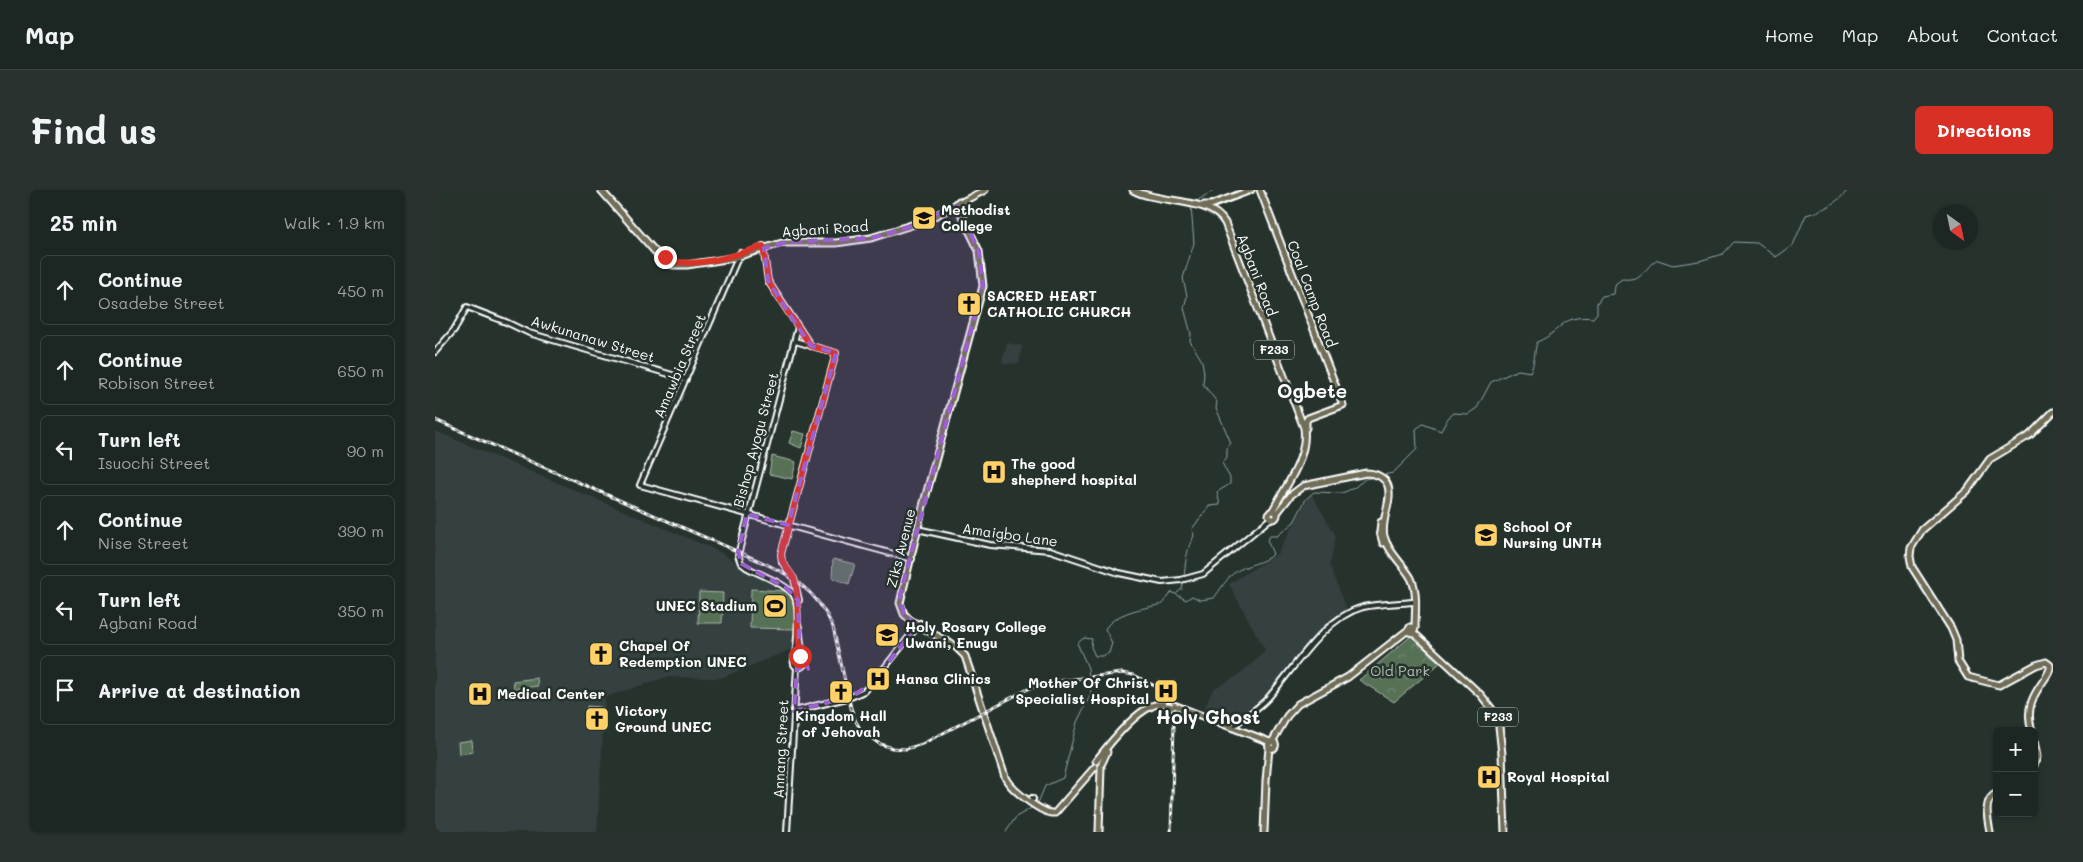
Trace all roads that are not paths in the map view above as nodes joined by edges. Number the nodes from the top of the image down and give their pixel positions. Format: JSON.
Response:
{"nodes":[{"id":1,"x":602,"y":190,"type":"edge"},
{"id":2,"x":980,"y":190,"type":"edge"},
{"id":3,"x":985,"y":190,"type":"edge"},
{"id":4,"x":1133,"y":190,"type":"edge"},
{"id":5,"x":1137,"y":190,"type":"edge"},
{"id":6,"x":1251,"y":190,"type":"edge"},
{"id":7,"x":1260,"y":190,"type":"edge"},
{"id":8,"x":958,"y":203,"type":"junction"},
{"id":9,"x":1194,"y":203,"type":"junction"},
{"id":10,"x":1210,"y":208,"type":"junction"},
{"id":11,"x":764,"y":247,"type":"junction"},
{"id":12,"x":740,"y":254,"type":"junction"},
{"id":13,"x":798,"y":327,"type":"junction"},
{"id":14,"x":795,"y":341,"type":"junction"},
{"id":15,"x":811,"y":346,"type":"junction"},
{"id":16,"x":435,"y":352,"type":"edge"},
{"id":17,"x":686,"y":379,"type":"junction"},
{"id":18,"x":2053,"y":412,"type":"edge"},
{"id":19,"x":1377,"y":477,"type":"junction"},
{"id":20,"x":1276,"y":512,"type":"junction"},
{"id":21,"x":747,"y":514,"type":"junction"},
{"id":22,"x":1271,"y":518,"type":"joint"},
{"id":23,"x":788,"y":525,"type":"junction"},
{"id":24,"x":918,"y":529,"type":"junction"},
{"id":25,"x":911,"y":559,"type":"junction"},
{"id":26,"x":796,"y":594,"type":"junction"},
{"id":27,"x":1413,"y":602,"type":"junction"},
{"id":28,"x":919,"y":624,"type":"junction"},
{"id":29,"x":1413,"y":631,"type":"junction"},
{"id":30,"x":803,"y":658,"type":"junction"},
{"id":31,"x":794,"y":659,"type":"junction"},
{"id":32,"x":797,"y":667,"type":"junction"},
{"id":33,"x":1170,"y":705,"type":"junction"},
{"id":34,"x":796,"y":711,"type":"junction"},
{"id":35,"x":2031,"y":727,"type":"edge"},
{"id":36,"x":1232,"y":728,"type":"junction"},
{"id":37,"x":1271,"y":745,"type":"junction"},
{"id":38,"x":1097,"y":765,"type":"junction"},
{"id":39,"x":1993,"y":795,"type":"edge"},
{"id":40,"x":787,"y":832,"type":"edge"},
{"id":41,"x":1098,"y":832,"type":"edge"},
{"id":42,"x":1265,"y":832,"type":"edge"},
{"id":43,"x":1505,"y":832,"type":"edge"},
{"id":44,"x":1990,"y":832,"type":"edge"}],
"edges":[{"from":1,"to":12,"type":"main road","name":"Agbani Road"},
{"from":2,"to":8,"type":"main road","name":"Agbani Road"},
{"from":3,"to":8,"type":"main road","name":"Agbani Road"},
{"from":4,"to":9,"type":"main road"},
{"from":5,"to":9,"type":"main road"},
{"from":6,"to":10,"type":"main road"},
{"from":7,"to":20,"type":"main road","name":"Coal Camp Road"},
{"from":8,"to":11,"type":"main road","name":"Agbani Road"},
{"from":8,"to":24,"type":"main road","name":"Ziks Avenue"},
{"from":9,"to":10,"type":"main road"},
{"from":10,"to":20,"type":"main road","name":"Agbani Road","number":"F233"},
{"from":11,"to":12,"type":"main road","name":"Agbani Road"},
{"from":11,"to":13,"type":"main road"},
{"from":12,"to":17,"type":"main road","name":"Amawbia Street"},
{"from":13,"to":14,"type":"main road","name":"Bishop Ayogu Street"},
{"from":13,"to":15,"type":"main road"},
{"from":14,"to":15,"type":"main road"},
{"from":14,"to":21,"type":"main road","name":"Bishop Ayogu Street"},
{"from":15,"to":23,"type":"main road"},
{"from":16,"to":17,"type":"main road","name":"Awkunanaw Street"},
{"from":17,"to":21,"type":"main road","name":"Amawbia Street"},
{"from":18,"to":35,"type":"main road"},
{"from":19,"to":20,"type":"main road"},
{"from":19,"to":27,"type":"main road"},
{"from":19,"to":29,"type":"main road"},
{"from":20,"to":22,"type":"main road"},
{"from":21,"to":23,"type":"main road"},
{"from":21,"to":26,"type":"main road","name":"Bishop Ayogu Street"},
{"from":22,"to":24,"type":"main road","name":"Amaigbo Lane"},
{"from":23,"to":25,"type":"main road"},
{"from":23,"to":26,"type":"main road"},
{"from":24,"to":25,"type":"main road","name":"Ziks Avenue"},
{"from":25,"to":28,"type":"main road","name":"Ziks Avenue"},
{"from":26,"to":30,"type":"main road"},
{"from":26,"to":31,"type":"main road"},
{"from":27,"to":29,"type":"main road"},
{"from":27,"to":36,"type":"main road"},
{"from":28,"to":34,"type":"main road","bridge":true},
{"from":28,"to":38,"type":"main road","name":"Ziks Avenue"},
{"from":29,"to":37,"type":"main road"},
{"from":29,"to":43,"type":"main road","number":"F233"},
{"from":30,"to":31,"type":"main road"},
{"from":30,"to":32,"type":"main road"},
{"from":31,"to":32,"type":"main road"},
{"from":32,"to":34,"type":"main road","name":"Annang Street"},
{"from":33,"to":36,"type":"main road"},
{"from":33,"to":37,"type":"main road"},
{"from":33,"to":38,"type":"main road"},
{"from":34,"to":40,"type":"main road","name":"Annang Street"},
{"from":36,"to":37,"type":"main road"},
{"from":37,"to":42,"type":"main road"},
{"from":38,"to":41,"type":"main road"},
{"from":39,"to":44,"type":"main road"}]}
